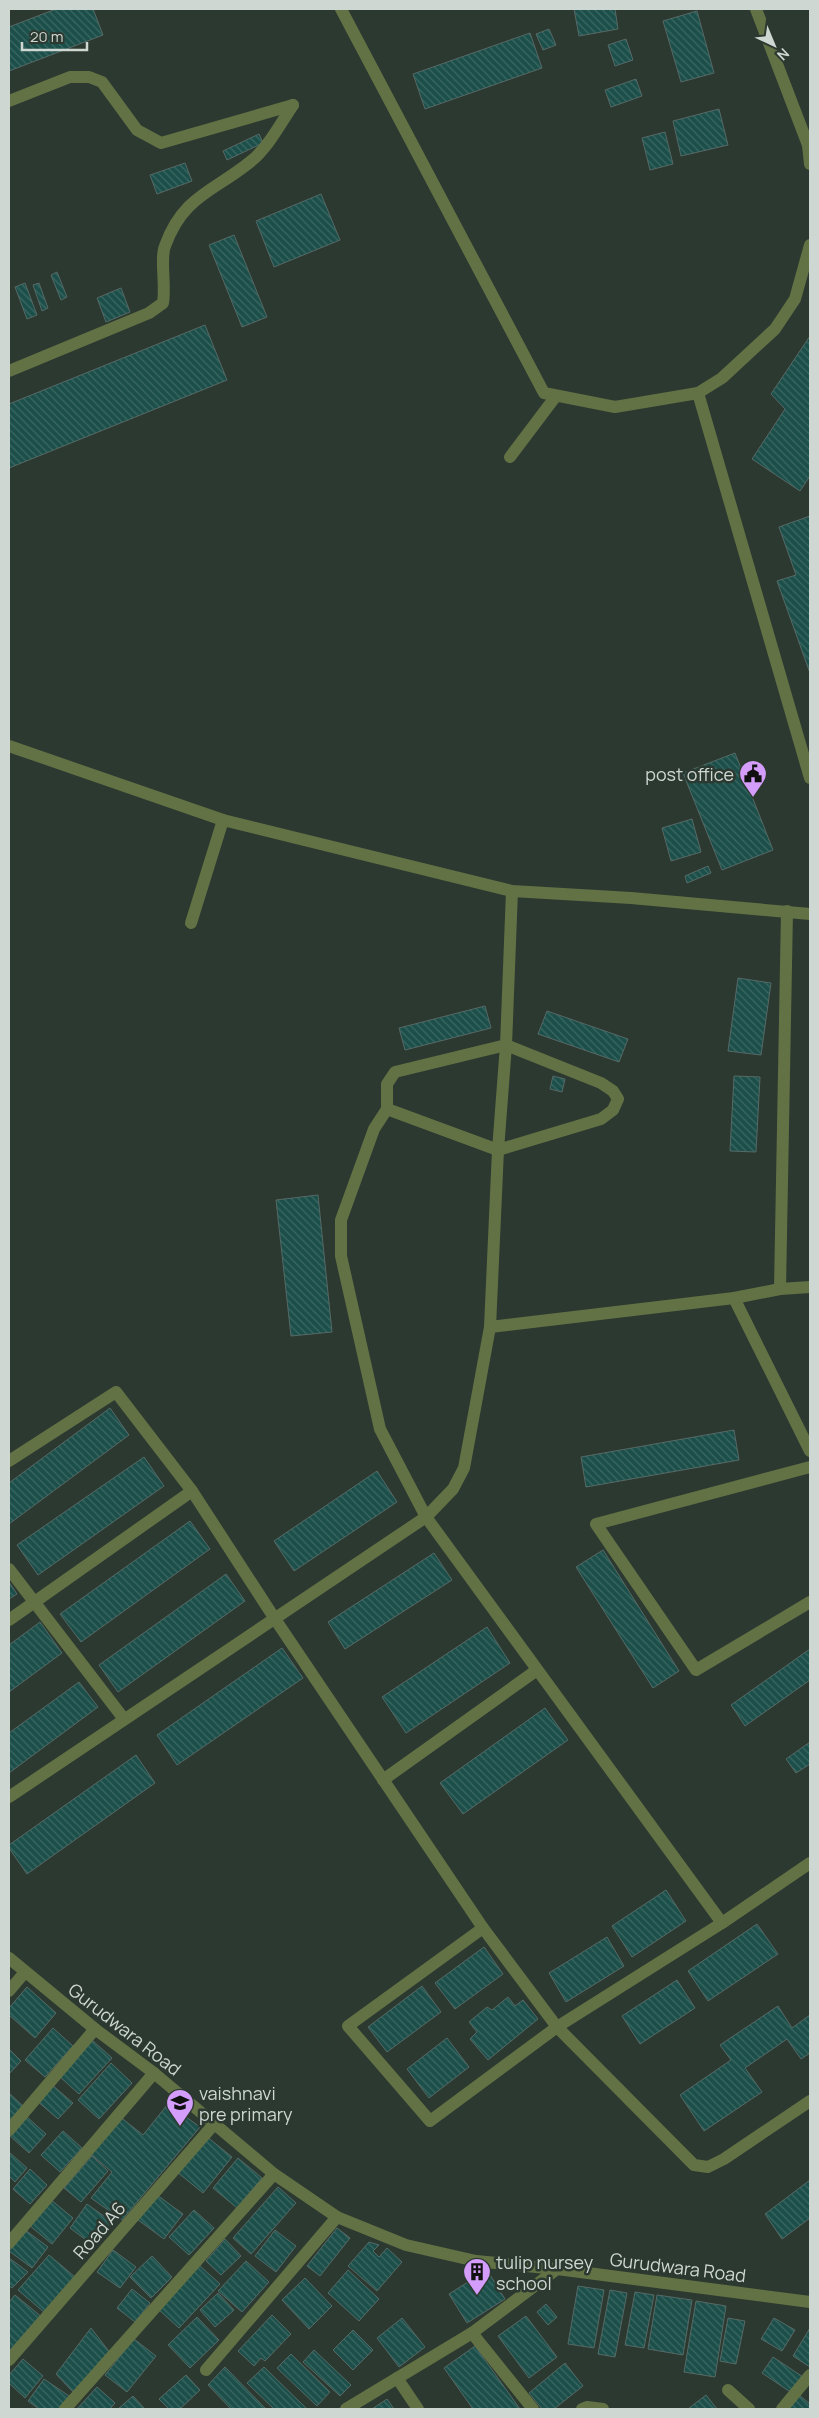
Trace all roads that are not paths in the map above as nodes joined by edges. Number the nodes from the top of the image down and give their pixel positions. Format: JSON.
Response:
{"nodes":[{"id":1,"x":341,"y":9,"type":"edge"},
{"id":2,"x":756,"y":9,"type":"edge"},
{"id":3,"x":9,"y":101,"type":"edge"},
{"id":4,"x":809,"y":142,"type":"edge"},
{"id":5,"x":810,"y":164,"type":"edge"},
{"id":6,"x":810,"y":244,"type":"edge"},
{"id":7,"x":9,"y":371,"type":"edge"},
{"id":8,"x":698,"y":393,"type":"junction"},
{"id":9,"x":556,"y":396,"type":"junction"},
{"id":10,"x":510,"y":457,"type":"dead end"},
{"id":11,"x":9,"y":746,"type":"edge"},
{"id":12,"x":22,"y":750,"type":"junction"},
{"id":13,"x":9,"y":754,"type":"edge"},
{"id":14,"x":810,"y":778,"type":"edge"},
{"id":15,"x":223,"y":820,"type":"junction"},
{"id":16,"x":512,"y":891,"type":"junction"},
{"id":17,"x":787,"y":911,"type":"junction"},
{"id":18,"x":810,"y":914,"type":"edge"},
{"id":19,"x":191,"y":923,"type":"dead end"},
{"id":20,"x":506,"y":1045,"type":"junction"},
{"id":21,"x":387,"y":1109,"type":"junction"},
{"id":22,"x":498,"y":1150,"type":"junction"},
{"id":23,"x":810,"y":1287,"type":"edge"},
{"id":24,"x":780,"y":1289,"type":"junction"},
{"id":25,"x":734,"y":1298,"type":"junction"},
{"id":26,"x":490,"y":1327,"type":"junction"},
{"id":27,"x":810,"y":1451,"type":"edge"},
{"id":28,"x":9,"y":1461,"type":"edge"},
{"id":29,"x":810,"y":1467,"type":"edge"},
{"id":30,"x":192,"y":1492,"type":"junction"},
{"id":31,"x":426,"y":1517,"type":"junction"},
{"id":32,"x":9,"y":1569,"type":"edge"},
{"id":33,"x":34,"y":1601,"type":"junction"},
{"id":34,"x":810,"y":1602,"type":"edge"},
{"id":35,"x":275,"y":1619,"type":"junction"},
{"id":36,"x":9,"y":1620,"type":"edge"},
{"id":37,"x":537,"y":1670,"type":"junction"},
{"id":38,"x":124,"y":1719,"type":"junction"},
{"id":39,"x":383,"y":1780,"type":"junction"},
{"id":40,"x":9,"y":1797,"type":"edge"},
{"id":41,"x":810,"y":1863,"type":"edge"},
{"id":42,"x":722,"y":1923,"type":"junction"},
{"id":43,"x":483,"y":1928,"type":"junction"},
{"id":44,"x":9,"y":1958,"type":"edge"},
{"id":45,"x":25,"y":1972,"type":"junction"},
{"id":46,"x":9,"y":1991,"type":"edge"},
{"id":47,"x":557,"y":2027,"type":"junction"},
{"id":48,"x":95,"y":2029,"type":"junction"},
{"id":49,"x":154,"y":2073,"type":"junction"},
{"id":50,"x":810,"y":2101,"type":"edge"},
{"id":51,"x":215,"y":2123,"type":"junction"},
{"id":52,"x":9,"y":2130,"type":"edge"},
{"id":53,"x":274,"y":2174,"type":"junction"},
{"id":54,"x":337,"y":2217,"type":"junction"},
{"id":55,"x":9,"y":2243,"type":"edge"},
{"id":56,"x":557,"y":2269,"type":"junction"},
{"id":57,"x":810,"y":2302,"type":"edge"},
{"id":58,"x":472,"y":2333,"type":"junction"},
{"id":59,"x":9,"y":2360,"type":"edge"},
{"id":60,"x":206,"y":2370,"type":"dead end"},
{"id":61,"x":810,"y":2375,"type":"edge"},
{"id":62,"x":397,"y":2378,"type":"junction"},
{"id":63,"x":728,"y":2390,"type":"dead end"},
{"id":64,"x":65,"y":2409,"type":"edge"},
{"id":65,"x":346,"y":2409,"type":"edge"},
{"id":66,"x":418,"y":2409,"type":"edge"},
{"id":67,"x":533,"y":2409,"type":"edge"},
{"id":68,"x":582,"y":2409,"type":"edge"},
{"id":69,"x":603,"y":2409,"type":"edge"},
{"id":70,"x":749,"y":2409,"type":"edge"},
{"id":71,"x":782,"y":2409,"type":"edge"}],
"edges":[{"from":1,"to":9,"type":"street"},
{"from":2,"to":4,"type":"street"},
{"from":3,"to":7,"type":"street"},
{"from":4,"to":5,"type":"street"},
{"from":6,"to":8,"type":"street"},
{"from":8,"to":9,"type":"street"},
{"from":8,"to":14,"type":"street"},
{"from":9,"to":10,"type":"street"},
{"from":11,"to":12,"type":"street"},
{"from":12,"to":13,"type":"street"},
{"from":12,"to":15,"type":"street"},
{"from":15,"to":16,"type":"street"},
{"from":15,"to":19,"type":"street"},
{"from":16,"to":17,"type":"street"},
{"from":16,"to":20,"type":"street"},
{"from":17,"to":18,"type":"street"},
{"from":17,"to":24,"type":"street"},
{"from":20,"to":21,"type":"street"},
{"from":20,"to":22,"type":"street"},
{"from":20,"to":22,"type":"street"},
{"from":21,"to":22,"type":"street"},
{"from":21,"to":31,"type":"street"},
{"from":22,"to":26,"type":"street"},
{"from":23,"to":24,"type":"street"},
{"from":24,"to":25,"type":"street"},
{"from":25,"to":26,"type":"street"},
{"from":25,"to":27,"type":"street"},
{"from":26,"to":31,"type":"street"},
{"from":28,"to":30,"type":"street"},
{"from":29,"to":34,"type":"street"},
{"from":30,"to":33,"type":"street"},
{"from":30,"to":35,"type":"street"},
{"from":31,"to":35,"type":"street"},
{"from":31,"to":37,"type":"street"},
{"from":32,"to":33,"type":"street"},
{"from":33,"to":36,"type":"street"},
{"from":33,"to":38,"type":"street"},
{"from":35,"to":38,"type":"street"},
{"from":35,"to":39,"type":"street"},
{"from":37,"to":39,"type":"street"},
{"from":37,"to":42,"type":"street"},
{"from":38,"to":40,"type":"street"},
{"from":39,"to":43,"type":"street"},
{"from":41,"to":42,"type":"street"},
{"from":42,"to":47,"type":"street"},
{"from":43,"to":47,"type":"street"},
{"from":43,"to":47,"type":"street"},
{"from":44,"to":45,"type":"street","name":"Gurudwara Road"},
{"from":45,"to":46,"type":"street"},
{"from":45,"to":48,"type":"street","name":"Gurudwara Road"},
{"from":47,"to":50,"type":"street"},
{"from":48,"to":49,"type":"street","name":"Gurudwara Road"},
{"from":48,"to":52,"type":"street"},
{"from":49,"to":51,"type":"street","name":"Gurudwara Road"},
{"from":49,"to":55,"type":"street"},
{"from":51,"to":53,"type":"street","name":"Gurudwara Road"},
{"from":51,"to":59,"type":"street","name":"Road A6"},
{"from":53,"to":54,"type":"street","name":"Gurudwara Road"},
{"from":53,"to":64,"type":"street"},
{"from":54,"to":56,"type":"street","name":"Gurudwara Road"},
{"from":54,"to":60,"type":"street"},
{"from":56,"to":57,"type":"street","name":"Gurudwara Road"},
{"from":56,"to":58,"type":"street"},
{"from":58,"to":62,"type":"street"},
{"from":58,"to":67,"type":"street"},
{"from":61,"to":71,"type":"street"},
{"from":62,"to":65,"type":"street"},
{"from":62,"to":66,"type":"street"},
{"from":63,"to":70,"type":"street"},
{"from":68,"to":69,"type":"street"}]}
